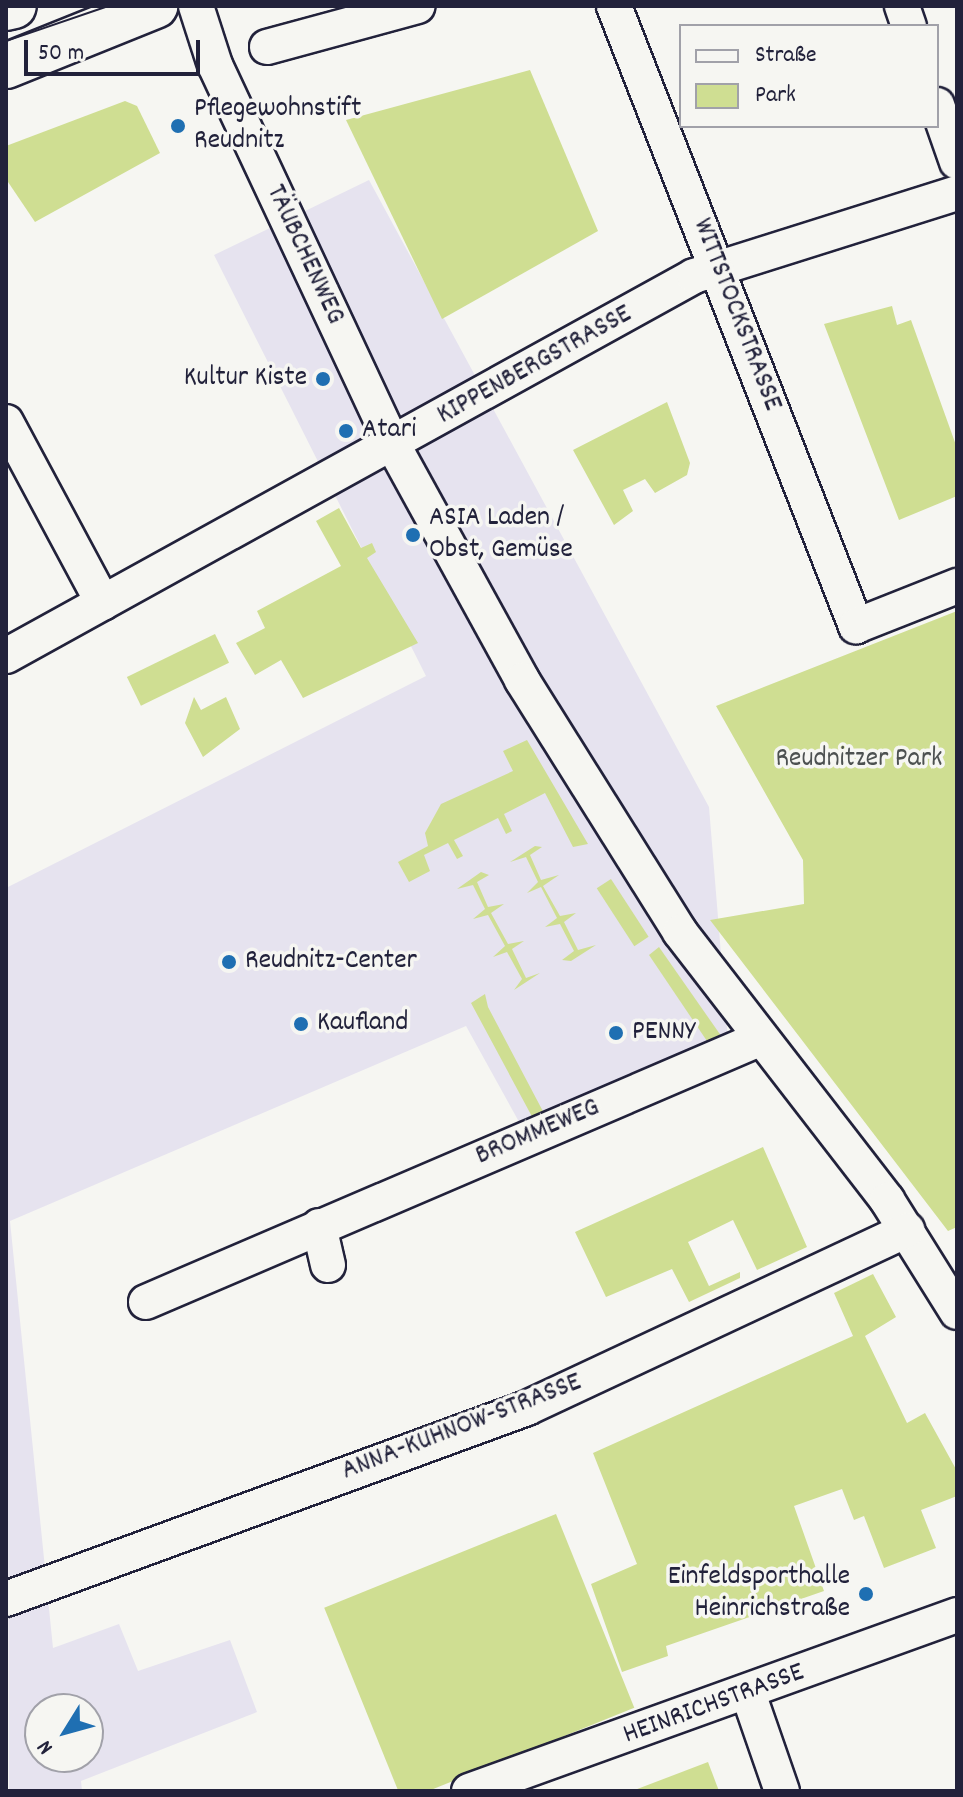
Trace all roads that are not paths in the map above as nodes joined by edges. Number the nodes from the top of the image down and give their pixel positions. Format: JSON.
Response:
{"nodes":[{"id":1,"x":14,"y":6,"type":"edge"},
{"id":2,"x":155,"y":6,"type":"edge"},
{"id":3,"x":196,"y":6,"type":"edge"},
{"id":4,"x":418,"y":6,"type":"edge"},
{"id":5,"x":614,"y":6,"type":"edge"},
{"id":6,"x":6,"y":8,"type":"edge"},
{"id":7,"x":267,"y":47,"type":"dead end"},
{"id":8,"x":6,"y":66,"type":"edge"},
{"id":9,"x":939,"y":111,"type":"edge"},
{"id":10,"x":957,"y":162,"type":"edge"},
{"id":11,"x":957,"y":193,"type":"edge"},
{"id":12,"x":719,"y":270,"type":"junction"},
{"id":13,"x":6,"y":422,"type":"edge"},
{"id":14,"x":393,"y":445,"type":"junction"},
{"id":15,"x":957,"y":586,"type":"edge"},
{"id":16,"x":103,"y":603,"type":"junction"},
{"id":17,"x":6,"y":656,"type":"edge"},
{"id":18,"x":757,"y":1040,"type":"junction"},
{"id":19,"x":319,"y":1226,"type":"junction"},
{"id":20,"x":907,"y":1230,"type":"junction"},
{"id":21,"x":328,"y":1265,"type":"dead end"},
{"id":22,"x":146,"y":1302,"type":"dead end"},
{"id":23,"x":957,"y":1312,"type":"edge"},
{"id":24,"x":6,"y":1599,"type":"edge"},
{"id":25,"x":957,"y":1615,"type":"edge"},
{"id":26,"x":748,"y":1693,"type":"junction"},
{"id":27,"x":469,"y":1791,"type":"edge"},
{"id":28,"x":782,"y":1791,"type":"edge"}],
"edges":[{"from":1,"to":6,"type":"main road"},
{"from":2,"to":8,"type":"main road"},
{"from":3,"to":14,"type":"street","name":"TÄUBCHENWEG"},
{"from":4,"to":7,"type":"street"},
{"from":5,"to":12,"type":"street","name":"WITTSTOCKSTRASSE"},
{"from":9,"to":10,"type":"street"},
{"from":11,"to":12,"type":"street","name":"KIPPENBERGSTRASSE"},
{"from":12,"to":14,"type":"street","name":"KIPPENBERGSTRASSE"},
{"from":12,"to":15,"type":"street","name":"WITTSTOCKSTRASSE"},
{"from":13,"to":16,"type":"street"},
{"from":14,"to":16,"type":"street","name":"KIPPENBERGSTRASSE"},
{"from":14,"to":18,"type":"street","name":"TÄUBCHENWEG"},
{"from":16,"to":17,"type":"street","name":"KIPPENBERGSTRASSE"},
{"from":18,"to":19,"type":"street","name":"BROMMEWEG"},
{"from":18,"to":20,"type":"street","name":"TÄUBCHENWEG"},
{"from":19,"to":21,"type":"street"},
{"from":19,"to":22,"type":"street","name":"BROMMEWEG"},
{"from":20,"to":23,"type":"street","name":"TÄUBCHENWEG"},
{"from":20,"to":24,"type":"street","name":"ANNA-KUHNOW-STRASSE"},
{"from":25,"to":26,"type":"street","name":"HEINRICHSTRASSE"},
{"from":26,"to":27,"type":"street","name":"HEINRICHSTRASSE"},
{"from":26,"to":28,"type":"street"}]}
